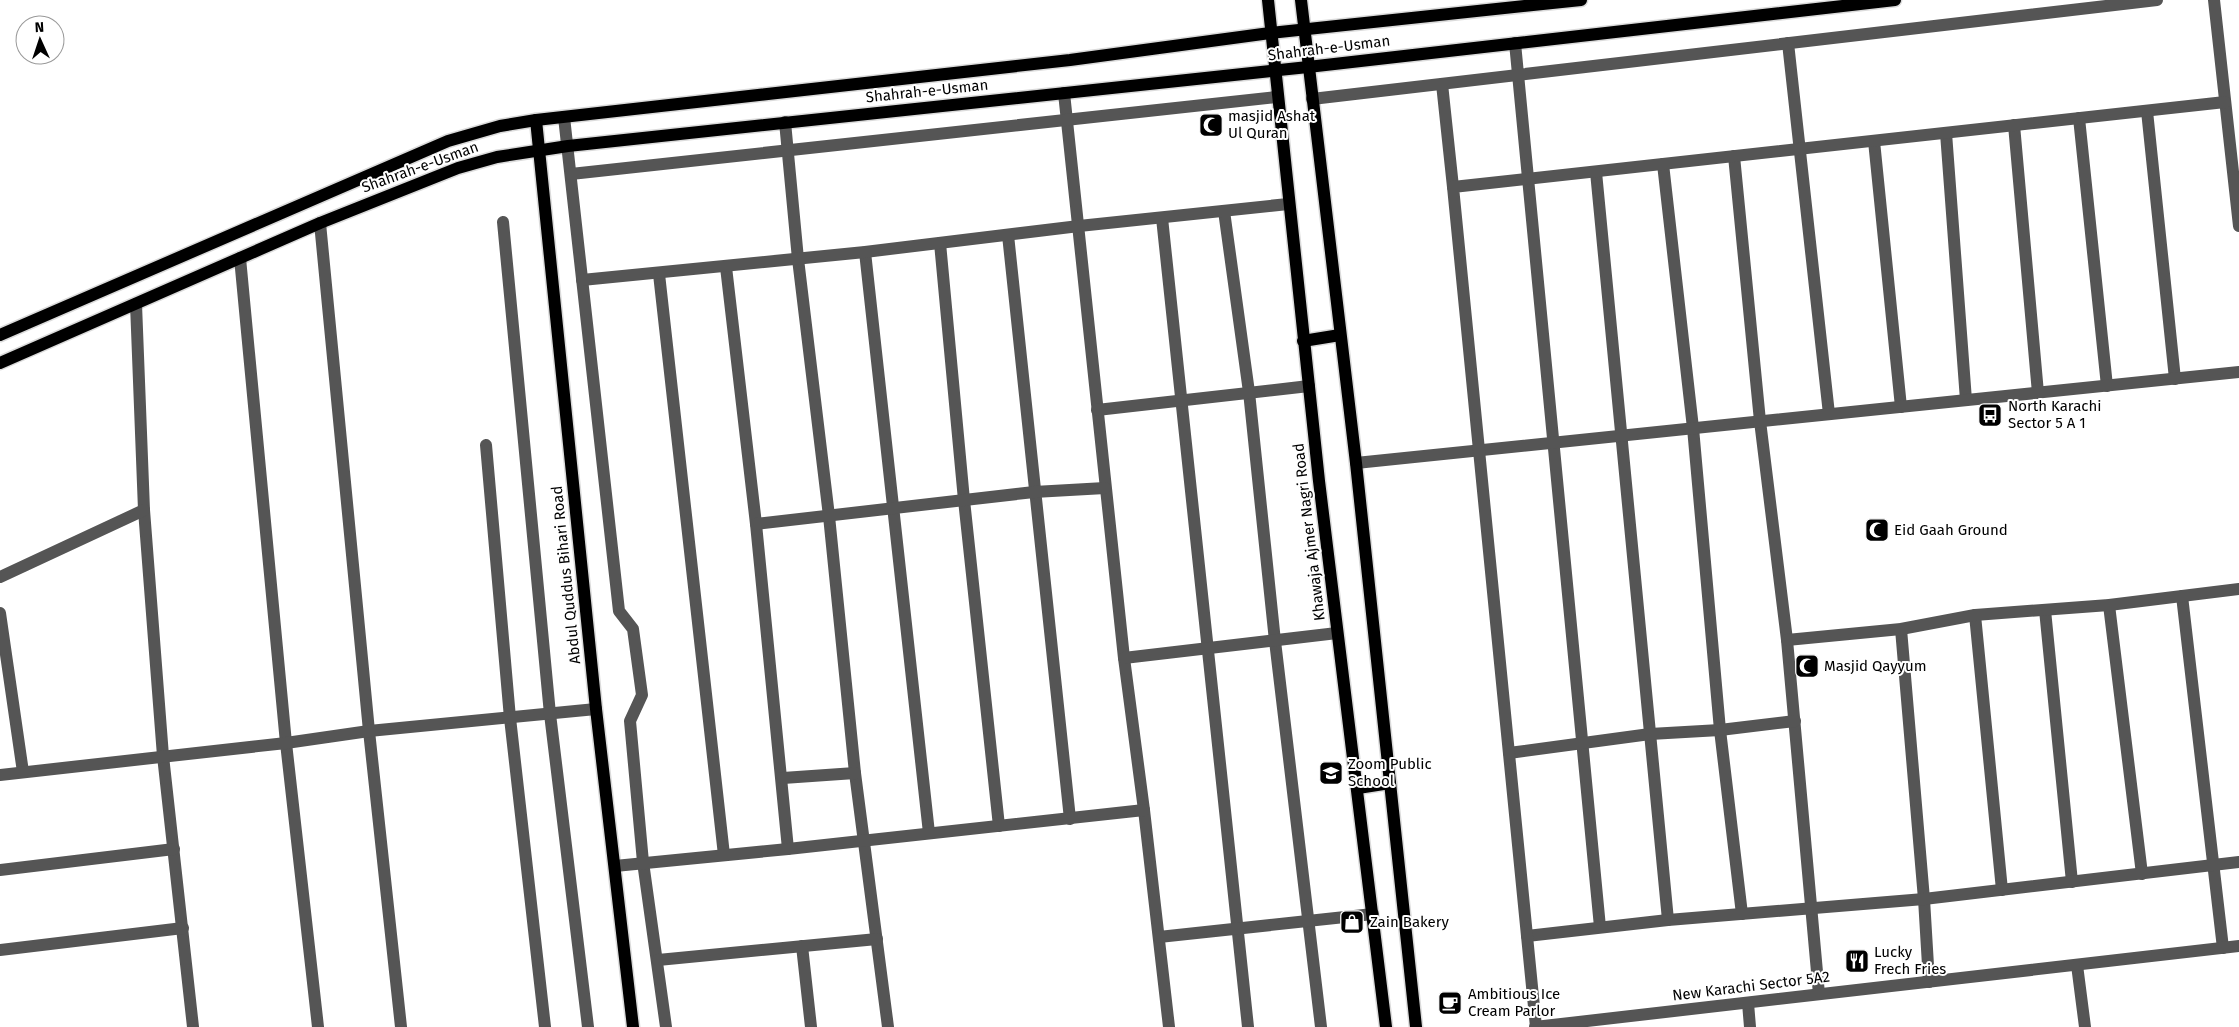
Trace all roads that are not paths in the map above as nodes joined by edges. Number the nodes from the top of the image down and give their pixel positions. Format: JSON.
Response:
{"nodes":[{"id":1,"x":1268,"y":0,"type":"edge"},
{"id":2,"x":1301,"y":0,"type":"edge"},
{"id":3,"x":1581,"y":0,"type":"edge"},
{"id":4,"x":1895,"y":0,"type":"edge"},
{"id":5,"x":2157,"y":0,"type":"edge"},
{"id":6,"x":2214,"y":0,"type":"edge"},
{"id":7,"x":1303,"y":31,"type":"junction"},
{"id":8,"x":1270,"y":33,"type":"junction"},
{"id":9,"x":1515,"y":43,"type":"junction"},
{"id":10,"x":1788,"y":43,"type":"junction"},
{"id":11,"x":1308,"y":67,"type":"junction"},
{"id":12,"x":1274,"y":71,"type":"junction"},
{"id":13,"x":1518,"y":75,"type":"junction"},
{"id":14,"x":1442,"y":84,"type":"junction"},
{"id":15,"x":1064,"y":93,"type":"junction"},
{"id":16,"x":1276,"y":97,"type":"junction"},
{"id":17,"x":1312,"y":100,"type":"junction"},
{"id":18,"x":2225,"y":102,"type":"junction"},
{"id":19,"x":2147,"y":111,"type":"junction"},
{"id":20,"x":564,"y":117,"type":"junction"},
{"id":21,"x":2080,"y":118,"type":"junction"},
{"id":22,"x":536,"y":120,"type":"junction"},
{"id":23,"x":1068,"y":121,"type":"junction"},
{"id":24,"x":785,"y":122,"type":"junction"},
{"id":25,"x":2014,"y":126,"type":"junction"},
{"id":26,"x":1946,"y":133,"type":"junction"},
{"id":27,"x":1874,"y":141,"type":"junction"},
{"id":28,"x":568,"y":146,"type":"junction"},
{"id":29,"x":1800,"y":149,"type":"junction"},
{"id":30,"x":541,"y":150,"type":"junction"},
{"id":31,"x":788,"y":151,"type":"junction"},
{"id":32,"x":1734,"y":156,"type":"junction"},
{"id":33,"x":1663,"y":164,"type":"junction"},
{"id":34,"x":1596,"y":172,"type":"junction"},
{"id":35,"x":571,"y":174,"type":"junction"},
{"id":36,"x":1530,"y":179,"type":"junction"},
{"id":37,"x":1453,"y":187,"type":"junction"},
{"id":38,"x":1288,"y":204,"type":"junction"},
{"id":39,"x":1224,"y":211,"type":"junction"},
{"id":40,"x":1162,"y":218,"type":"junction"},
{"id":41,"x":503,"y":222,"type":"dead end"},
{"id":42,"x":320,"y":223,"type":"junction"},
{"id":43,"x":1079,"y":226,"type":"junction"},
{"id":44,"x":2239,"y":226,"type":"edge"},
{"id":45,"x":1008,"y":235,"type":"junction"},
{"id":46,"x":940,"y":243,"type":"junction"},
{"id":47,"x":865,"y":252,"type":"junction"},
{"id":48,"x":240,"y":258,"type":"junction"},
{"id":49,"x":798,"y":259,"type":"junction"},
{"id":50,"x":726,"y":267,"type":"junction"},
{"id":51,"x":659,"y":274,"type":"junction"},
{"id":52,"x":582,"y":280,"type":"junction"},
{"id":53,"x":136,"y":304,"type":"junction"},
{"id":54,"x":0,"y":335,"type":"edge"},
{"id":55,"x":1340,"y":335,"type":"junction"},
{"id":56,"x":1304,"y":340,"type":"junction"},
{"id":57,"x":0,"y":363,"type":"edge"},
{"id":58,"x":2239,"y":372,"type":"edge"},
{"id":59,"x":2175,"y":379,"type":"junction"},
{"id":60,"x":1308,"y":386,"type":"junction"},
{"id":61,"x":2107,"y":386,"type":"junction"},
{"id":62,"x":1249,"y":392,"type":"junction"},
{"id":63,"x":2038,"y":393,"type":"junction"},
{"id":64,"x":1182,"y":400,"type":"junction"},
{"id":65,"x":1966,"y":400,"type":"junction"},
{"id":66,"x":1901,"y":407,"type":"junction"},
{"id":67,"x":1097,"y":410,"type":"junction"},
{"id":68,"x":1829,"y":414,"type":"junction"},
{"id":69,"x":1760,"y":421,"type":"junction"},
{"id":70,"x":1693,"y":428,"type":"junction"},
{"id":71,"x":1621,"y":435,"type":"junction"},
{"id":72,"x":1553,"y":442,"type":"junction"},
{"id":73,"x":486,"y":445,"type":"dead end"},
{"id":74,"x":1479,"y":449,"type":"junction"},
{"id":75,"x":1356,"y":463,"type":"junction"},
{"id":76,"x":1105,"y":488,"type":"junction"},
{"id":77,"x":1034,"y":492,"type":"junction"},
{"id":78,"x":964,"y":500,"type":"junction"},
{"id":79,"x":894,"y":508,"type":"junction"},
{"id":80,"x":144,"y":510,"type":"junction"},
{"id":81,"x":829,"y":516,"type":"junction"},
{"id":82,"x":756,"y":524,"type":"junction"},
{"id":83,"x":0,"y":577,"type":"edge"},
{"id":84,"x":2239,"y":589,"type":"edge"},
{"id":85,"x":2182,"y":596,"type":"junction"},
{"id":86,"x":2109,"y":605,"type":"junction"},
{"id":87,"x":2045,"y":610,"type":"junction"},
{"id":88,"x":0,"y":614,"type":"edge"},
{"id":89,"x":1975,"y":615,"type":"junction"},
{"id":90,"x":1901,"y":629,"type":"junction"},
{"id":91,"x":1337,"y":633,"type":"junction"},
{"id":92,"x":1275,"y":640,"type":"junction"},
{"id":93,"x":1788,"y":640,"type":"junction"},
{"id":94,"x":1209,"y":648,"type":"junction"},
{"id":95,"x":1124,"y":658,"type":"junction"},
{"id":96,"x":596,"y":708,"type":"junction"},
{"id":97,"x":550,"y":714,"type":"junction"},
{"id":98,"x":510,"y":718,"type":"junction"},
{"id":99,"x":1795,"y":721,"type":"junction"},
{"id":100,"x":1720,"y":730,"type":"junction"},
{"id":101,"x":369,"y":731,"type":"junction"},
{"id":102,"x":1650,"y":734,"type":"junction"},
{"id":103,"x":286,"y":743,"type":"junction"},
{"id":104,"x":1582,"y":743,"type":"junction"},
{"id":105,"x":1509,"y":753,"type":"junction"},
{"id":106,"x":163,"y":756,"type":"junction"},
{"id":107,"x":23,"y":772,"type":"junction"},
{"id":108,"x":854,"y":773,"type":"junction"},
{"id":109,"x":0,"y":775,"type":"edge"},
{"id":110,"x":783,"y":778,"type":"junction"},
{"id":111,"x":1390,"y":784,"type":"junction"},
{"id":112,"x":1358,"y":788,"type":"junction"},
{"id":113,"x":1144,"y":810,"type":"junction"},
{"id":114,"x":1070,"y":819,"type":"junction"},
{"id":115,"x":999,"y":826,"type":"junction"},
{"id":116,"x":929,"y":833,"type":"junction"},
{"id":117,"x":864,"y":840,"type":"junction"},
{"id":118,"x":174,"y":849,"type":"junction"},
{"id":119,"x":788,"y":849,"type":"junction"},
{"id":120,"x":724,"y":855,"type":"junction"},
{"id":121,"x":643,"y":862,"type":"junction"},
{"id":122,"x":2239,"y":862,"type":"edge"},
{"id":123,"x":2213,"y":865,"type":"junction"},
{"id":124,"x":615,"y":866,"type":"junction"},
{"id":125,"x":0,"y":870,"type":"edge"},
{"id":126,"x":2142,"y":874,"type":"junction"},
{"id":127,"x":2072,"y":882,"type":"junction"},
{"id":128,"x":2002,"y":890,"type":"junction"},
{"id":129,"x":1924,"y":899,"type":"junction"},
{"id":130,"x":1812,"y":908,"type":"junction"},
{"id":131,"x":1374,"y":914,"type":"junction"},
{"id":132,"x":1742,"y":914,"type":"junction"},
{"id":133,"x":1668,"y":920,"type":"junction"},
{"id":134,"x":1309,"y":921,"type":"junction"},
{"id":135,"x":1600,"y":927,"type":"junction"},
{"id":136,"x":183,"y":928,"type":"junction"},
{"id":137,"x":1239,"y":929,"type":"junction"},
{"id":138,"x":1527,"y":936,"type":"junction"},
{"id":139,"x":1159,"y":937,"type":"junction"},
{"id":140,"x":877,"y":939,"type":"junction"},
{"id":141,"x":802,"y":946,"type":"junction"},
{"id":142,"x":2239,"y":946,"type":"edge"},
{"id":143,"x":2223,"y":948,"type":"junction"},
{"id":144,"x":0,"y":950,"type":"edge"},
{"id":145,"x":658,"y":960,"type":"junction"},
{"id":146,"x":2077,"y":965,"type":"junction"},
{"id":147,"x":1929,"y":982,"type":"junction"},
{"id":148,"x":1819,"y":994,"type":"junction"},
{"id":149,"x":1748,"y":1003,"type":"junction"},
{"id":150,"x":1556,"y":1026,"type":"edge"},
{"id":151,"x":194,"y":1027,"type":"edge"},
{"id":152,"x":318,"y":1027,"type":"edge"},
{"id":153,"x":401,"y":1027,"type":"edge"},
{"id":154,"x":544,"y":1027,"type":"edge"},
{"id":155,"x":588,"y":1027,"type":"edge"},
{"id":156,"x":632,"y":1027,"type":"edge"},
{"id":157,"x":666,"y":1027,"type":"edge"},
{"id":158,"x":811,"y":1027,"type":"edge"},
{"id":159,"x":888,"y":1027,"type":"edge"},
{"id":160,"x":1169,"y":1027,"type":"edge"},
{"id":161,"x":1248,"y":1027,"type":"edge"},
{"id":162,"x":1321,"y":1027,"type":"edge"},
{"id":163,"x":1386,"y":1027,"type":"edge"},
{"id":164,"x":1416,"y":1027,"type":"edge"},
{"id":165,"x":1535,"y":1027,"type":"edge"},
{"id":166,"x":1750,"y":1027,"type":"edge"},
{"id":167,"x":2085,"y":1027,"type":"edge"}],
"edges":[{"from":1,"to":8,"type":"main road","name":"Khawaja Ajmer Nagri Road"},
{"from":2,"to":7,"type":"main road"},
{"from":3,"to":7,"type":"main road","name":"Shahrah-e-Usman"},
{"from":4,"to":9,"type":"main road","name":"Shahrah-e-Usman"},
{"from":5,"to":10,"type":"street"},
{"from":6,"to":18,"type":"street"},
{"from":7,"to":8,"type":"main road","name":"Shahrah-e-Usman"},
{"from":7,"to":11,"type":"main road"},
{"from":8,"to":12,"type":"main road","name":"Khawaja Ajmer Nagri Road"},
{"from":8,"to":20,"type":"main road","name":"Shahrah-e-Usman"},
{"from":9,"to":11,"type":"main road","name":"Shahrah-e-Usman"},
{"from":9,"to":13,"type":"street"},
{"from":10,"to":13,"type":"street"},
{"from":10,"to":29,"type":"street"},
{"from":11,"to":12,"type":"main road","name":"Shahrah-e-Usman"},
{"from":11,"to":17,"type":"main road"},
{"from":12,"to":15,"type":"main road","name":"Shahrah-e-Usman"},
{"from":12,"to":16,"type":"main road","name":"Khawaja Ajmer Nagri Road"},
{"from":13,"to":14,"type":"street"},
{"from":13,"to":36,"type":"street"},
{"from":14,"to":17,"type":"street"},
{"from":14,"to":37,"type":"street"},
{"from":15,"to":23,"type":"street"},
{"from":15,"to":24,"type":"main road","name":"Shahrah-e-Usman"},
{"from":16,"to":23,"type":"street"},
{"from":16,"to":38,"type":"main road","name":"Khawaja Ajmer Nagri Road"},
{"from":17,"to":55,"type":"main road"},
{"from":18,"to":19,"type":"street"},
{"from":18,"to":44,"type":"street"},
{"from":19,"to":21,"type":"street"},
{"from":19,"to":59,"type":"street"},
{"from":20,"to":22,"type":"main road","name":"Shahrah-e-Usman"},
{"from":20,"to":28,"type":"street"},
{"from":21,"to":25,"type":"street"},
{"from":21,"to":61,"type":"street"},
{"from":22,"to":30,"type":"main road","name":"Abdul Quddus Bihari Road"},
{"from":22,"to":54,"type":"main road","name":"Shahrah-e-Usman"},
{"from":23,"to":31,"type":"street"},
{"from":23,"to":43,"type":"street"},
{"from":24,"to":28,"type":"main road","name":"Shahrah-e-Usman"},
{"from":24,"to":31,"type":"street"},
{"from":25,"to":26,"type":"street"},
{"from":25,"to":63,"type":"street"},
{"from":26,"to":27,"type":"street"},
{"from":26,"to":65,"type":"street"},
{"from":27,"to":29,"type":"street"},
{"from":27,"to":66,"type":"street"},
{"from":28,"to":30,"type":"main road","name":"Shahrah-e-Usman"},
{"from":28,"to":35,"type":"street"},
{"from":29,"to":32,"type":"street"},
{"from":29,"to":68,"type":"street"},
{"from":30,"to":42,"type":"main road","name":"Shahrah-e-Usman"},
{"from":30,"to":96,"type":"main road","name":"Abdul Quddus Bihari Road"},
{"from":31,"to":35,"type":"street"},
{"from":31,"to":49,"type":"street"},
{"from":32,"to":33,"type":"street"},
{"from":32,"to":69,"type":"street"},
{"from":33,"to":34,"type":"street"},
{"from":33,"to":70,"type":"street"},
{"from":34,"to":36,"type":"street"},
{"from":34,"to":71,"type":"street"},
{"from":35,"to":52,"type":"street"},
{"from":36,"to":37,"type":"street"},
{"from":36,"to":72,"type":"street"},
{"from":37,"to":74,"type":"street"},
{"from":38,"to":39,"type":"street"},
{"from":38,"to":56,"type":"main road","name":"Khawaja Ajmer Nagri Road"},
{"from":39,"to":40,"type":"street"},
{"from":39,"to":62,"type":"street"},
{"from":40,"to":43,"type":"street"},
{"from":40,"to":64,"type":"street"},
{"from":41,"to":97,"type":"street"},
{"from":42,"to":48,"type":"main road","name":"Shahrah-e-Usman"},
{"from":42,"to":101,"type":"street"},
{"from":43,"to":45,"type":"street"},
{"from":43,"to":67,"type":"street"},
{"from":45,"to":46,"type":"street"},
{"from":45,"to":77,"type":"street"},
{"from":46,"to":47,"type":"street"},
{"from":46,"to":78,"type":"street"},
{"from":47,"to":49,"type":"street"},
{"from":47,"to":79,"type":"street"},
{"from":48,"to":53,"type":"main road","name":"Shahrah-e-Usman"},
{"from":48,"to":103,"type":"street"},
{"from":49,"to":50,"type":"street"},
{"from":49,"to":81,"type":"street"},
{"from":50,"to":51,"type":"street"},
{"from":50,"to":82,"type":"street"},
{"from":51,"to":52,"type":"street"},
{"from":51,"to":120,"type":"street"},
{"from":52,"to":121,"type":"street"},
{"from":53,"to":57,"type":"main road","name":"Shahrah-e-Usman"},
{"from":53,"to":80,"type":"street"},
{"from":55,"to":56,"type":"main road"},
{"from":55,"to":75,"type":"main road"},
{"from":56,"to":60,"type":"main road","name":"Khawaja Ajmer Nagri Road"},
{"from":58,"to":59,"type":"street"},
{"from":59,"to":61,"type":"street"},
{"from":60,"to":62,"type":"street"},
{"from":60,"to":91,"type":"main road","name":"Khawaja Ajmer Nagri Road"},
{"from":61,"to":63,"type":"street"},
{"from":62,"to":64,"type":"street"},
{"from":62,"to":92,"type":"street"},
{"from":63,"to":65,"type":"street"},
{"from":64,"to":67,"type":"street"},
{"from":64,"to":94,"type":"street"},
{"from":65,"to":66,"type":"street"},
{"from":66,"to":68,"type":"street"},
{"from":67,"to":76,"type":"street"},
{"from":68,"to":69,"type":"street"},
{"from":69,"to":70,"type":"street"},
{"from":69,"to":93,"type":"street"},
{"from":70,"to":71,"type":"street"},
{"from":70,"to":100,"type":"street"},
{"from":71,"to":72,"type":"street"},
{"from":71,"to":102,"type":"street"},
{"from":72,"to":74,"type":"street"},
{"from":72,"to":104,"type":"street"},
{"from":73,"to":98,"type":"street"},
{"from":74,"to":75,"type":"street"},
{"from":74,"to":105,"type":"street"},
{"from":75,"to":111,"type":"main road"},
{"from":76,"to":77,"type":"street"},
{"from":76,"to":95,"type":"street"},
{"from":77,"to":78,"type":"street"},
{"from":77,"to":114,"type":"street"},
{"from":78,"to":79,"type":"street"},
{"from":78,"to":115,"type":"street"},
{"from":79,"to":81,"type":"street"},
{"from":79,"to":116,"type":"street"},
{"from":80,"to":83,"type":"street"},
{"from":80,"to":106,"type":"street"},
{"from":81,"to":82,"type":"street"},
{"from":81,"to":108,"type":"street"},
{"from":82,"to":110,"type":"street"},
{"from":84,"to":85,"type":"street"},
{"from":85,"to":86,"type":"street"},
{"from":85,"to":123,"type":"street"},
{"from":86,"to":87,"type":"street"},
{"from":86,"to":126,"type":"street"},
{"from":87,"to":89,"type":"street"},
{"from":87,"to":127,"type":"street"},
{"from":88,"to":107,"type":"street"},
{"from":89,"to":90,"type":"street"},
{"from":89,"to":128,"type":"street"},
{"from":90,"to":93,"type":"street"},
{"from":90,"to":129,"type":"street"},
{"from":91,"to":92,"type":"street"},
{"from":91,"to":112,"type":"main road","name":"Khawaja Ajmer Nagri Road"},
{"from":92,"to":94,"type":"street"},
{"from":92,"to":134,"type":"street"},
{"from":93,"to":99,"type":"street"},
{"from":94,"to":95,"type":"street"},
{"from":94,"to":137,"type":"street"},
{"from":95,"to":113,"type":"street"},
{"from":96,"to":97,"type":"street"},
{"from":96,"to":124,"type":"main road","name":"Abdul Quddus Bihari Road"},
{"from":97,"to":98,"type":"street"},
{"from":97,"to":155,"type":"street"},
{"from":98,"to":101,"type":"street"},
{"from":98,"to":154,"type":"street"},
{"from":99,"to":100,"type":"street"},
{"from":99,"to":130,"type":"street"},
{"from":100,"to":102,"type":"street"},
{"from":100,"to":132,"type":"street"},
{"from":101,"to":103,"type":"street"},
{"from":101,"to":153,"type":"street"},
{"from":102,"to":104,"type":"street"},
{"from":102,"to":133,"type":"street"},
{"from":103,"to":106,"type":"street"},
{"from":103,"to":152,"type":"street"},
{"from":104,"to":105,"type":"street"},
{"from":104,"to":135,"type":"street"},
{"from":105,"to":138,"type":"street"},
{"from":106,"to":107,"type":"street"},
{"from":106,"to":118,"type":"street"},
{"from":107,"to":109,"type":"street"},
{"from":108,"to":110,"type":"street"},
{"from":108,"to":117,"type":"street"},
{"from":110,"to":119,"type":"street"},
{"from":111,"to":112,"type":"main road"},
{"from":111,"to":164,"type":"main road"},
{"from":112,"to":131,"type":"main road","name":"Khawaja Ajmer Nagri Road"},
{"from":113,"to":114,"type":"street"},
{"from":113,"to":139,"type":"street"},
{"from":114,"to":115,"type":"street"},
{"from":115,"to":116,"type":"street"},
{"from":116,"to":117,"type":"street"},
{"from":117,"to":119,"type":"street"},
{"from":117,"to":140,"type":"street"},
{"from":118,"to":125,"type":"street"},
{"from":118,"to":136,"type":"street"},
{"from":119,"to":120,"type":"street"},
{"from":120,"to":121,"type":"street"},
{"from":121,"to":124,"type":"street"},
{"from":121,"to":145,"type":"street"},
{"from":122,"to":123,"type":"street"},
{"from":123,"to":126,"type":"street"},
{"from":123,"to":143,"type":"street"},
{"from":124,"to":156,"type":"main road","name":"Abdul Quddus Bihari Road"},
{"from":126,"to":127,"type":"street"},
{"from":127,"to":128,"type":"street"},
{"from":128,"to":129,"type":"street"},
{"from":129,"to":130,"type":"street"},
{"from":129,"to":147,"type":"street"},
{"from":130,"to":132,"type":"street"},
{"from":130,"to":148,"type":"street"},
{"from":131,"to":134,"type":"street"},
{"from":131,"to":163,"type":"main road","name":"Khawaja Ajmer Nagri Road"},
{"from":132,"to":133,"type":"street"},
{"from":133,"to":135,"type":"street"},
{"from":134,"to":137,"type":"street"},
{"from":134,"to":162,"type":"street"},
{"from":135,"to":138,"type":"street"},
{"from":136,"to":144,"type":"street"},
{"from":136,"to":151,"type":"street"},
{"from":137,"to":139,"type":"street"},
{"from":137,"to":161,"type":"street"},
{"from":138,"to":165,"type":"street"},
{"from":139,"to":160,"type":"street"},
{"from":140,"to":141,"type":"street"},
{"from":140,"to":159,"type":"street"},
{"from":141,"to":145,"type":"street"},
{"from":141,"to":158,"type":"street"},
{"from":142,"to":143,"type":"street","name":"New Karachi Sector 5A2"},
{"from":143,"to":146,"type":"street","name":"New Karachi Sector 5A2"},
{"from":145,"to":157,"type":"street"},
{"from":146,"to":147,"type":"street","name":"New Karachi Sector 5A2"},
{"from":146,"to":167,"type":"street"},
{"from":147,"to":148,"type":"street","name":"New Karachi Sector 5A2"},
{"from":148,"to":149,"type":"street","name":"New Karachi Sector 5A2"},
{"from":149,"to":150,"type":"street","name":"New Karachi Sector 5A2"},
{"from":149,"to":166,"type":"street"},
{"from":150,"to":165,"type":"street","name":"New Karachi Sector 5A2"}]}
